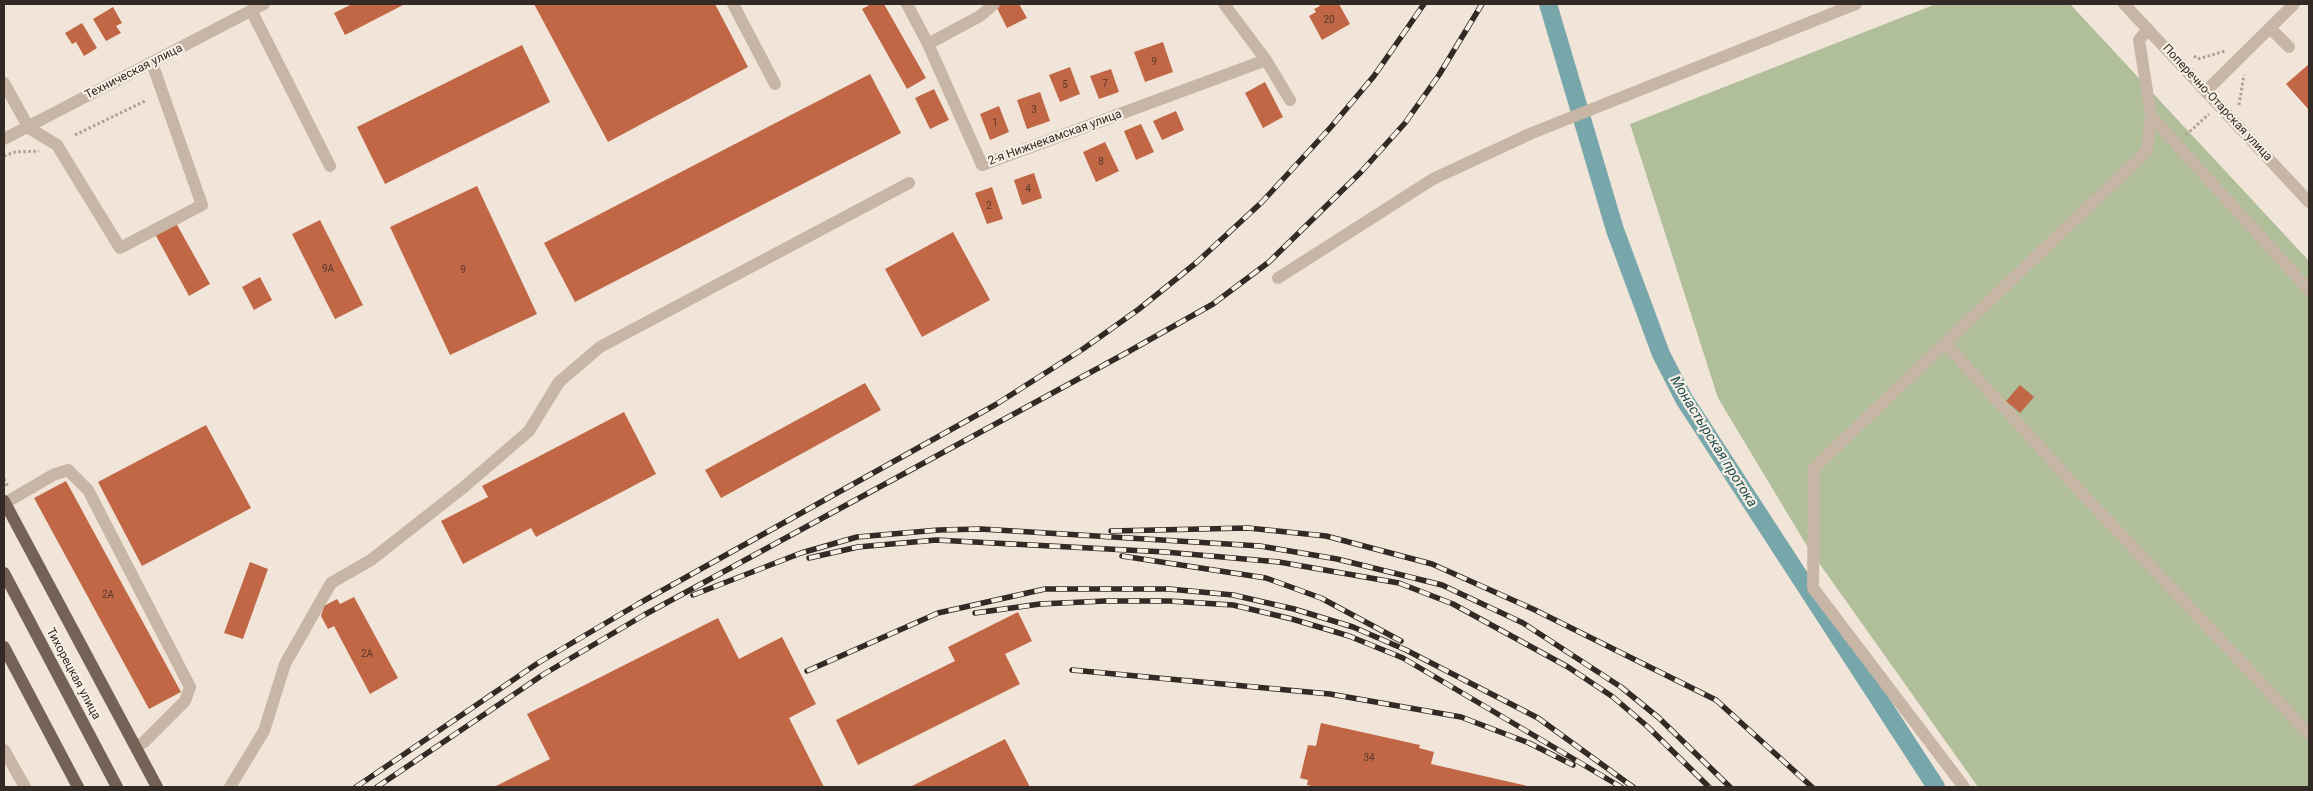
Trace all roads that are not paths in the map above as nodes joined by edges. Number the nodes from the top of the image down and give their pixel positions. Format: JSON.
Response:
{"nodes":[{"id":1,"x":264,"y":4,"type":"edge"},
{"id":2,"x":733,"y":4,"type":"edge"},
{"id":3,"x":906,"y":4,"type":"edge"},
{"id":4,"x":994,"y":4,"type":"edge"},
{"id":5,"x":1224,"y":4,"type":"edge"},
{"id":6,"x":1856,"y":4,"type":"edge"},
{"id":7,"x":2124,"y":4,"type":"edge"},
{"id":8,"x":2294,"y":4,"type":"edge"},
{"id":9,"x":251,"y":10,"type":"junction"},
{"id":10,"x":2270,"y":28,"type":"junction"},
{"id":11,"x":2148,"y":30,"type":"junction"},
{"id":12,"x":928,"y":44,"type":"junction"},
{"id":13,"x":2289,"y":47,"type":"dead end"},
{"id":14,"x":1266,"y":60,"type":"junction"},
{"id":15,"x":152,"y":62,"type":"junction"},
{"id":16,"x":4,"y":83,"type":"edge"},
{"id":17,"x":775,"y":84,"type":"dead end"},
{"id":18,"x":2206,"y":91,"type":"junction"},
{"id":19,"x":1290,"y":100,"type":"dead end"},
{"id":20,"x":2151,"y":116,"type":"junction"},
{"id":21,"x":29,"y":128,"type":"junction"},
{"id":22,"x":4,"y":139,"type":"edge"},
{"id":23,"x":330,"y":166,"type":"dead end"},
{"id":24,"x":909,"y":184,"type":"dead end"},
{"id":25,"x":2309,"y":202,"type":"edge"},
{"id":26,"x":1278,"y":278,"type":"dead end"},
{"id":27,"x":2309,"y":290,"type":"edge"},
{"id":28,"x":1945,"y":343,"type":"junction"},
{"id":29,"x":4,"y":502,"type":"edge"},
{"id":30,"x":4,"y":574,"type":"edge"},
{"id":31,"x":4,"y":647,"type":"edge"},
{"id":32,"x":2309,"y":734,"type":"edge"},
{"id":33,"x":136,"y":747,"type":"junction"},
{"id":34,"x":4,"y":750,"type":"edge"},
{"id":35,"x":25,"y":787,"type":"edge"},
{"id":36,"x":78,"y":787,"type":"edge"},
{"id":37,"x":117,"y":787,"type":"edge"},
{"id":38,"x":157,"y":787,"type":"edge"},
{"id":39,"x":230,"y":787,"type":"edge"},
{"id":40,"x":1964,"y":787,"type":"edge"}],
"edges":[{"from":1,"to":9,"type":"street","name":"Техническая улица"},
{"from":2,"to":17,"type":"street"},
{"from":3,"to":12,"type":"street","name":"2-я Нижнекамская улица"},
{"from":4,"to":12,"type":"street"},
{"from":5,"to":14,"type":"street"},
{"from":6,"to":26,"type":"street"},
{"from":7,"to":11,"type":"street","name":"Поперечно-Отарская улица"},
{"from":8,"to":10,"type":"street"},
{"from":9,"to":15,"type":"street","name":"Техническая улица"},
{"from":9,"to":23,"type":"street"},
{"from":10,"to":13,"type":"street"},
{"from":10,"to":18,"type":"street"},
{"from":11,"to":18,"type":"street","name":"Поперечно-Отарская улица"},
{"from":11,"to":20,"type":"street"},
{"from":12,"to":14,"type":"street","name":"2-я Нижнекамская улица"},
{"from":14,"to":19,"type":"street"},
{"from":15,"to":21,"type":"street","name":"Техническая улица"},
{"from":15,"to":21,"type":"street"},
{"from":16,"to":21,"type":"street"},
{"from":18,"to":25,"type":"street","name":"Поперечно-Отарская улица"},
{"from":20,"to":27,"type":"street"},
{"from":20,"to":28,"type":"street"},
{"from":21,"to":22,"type":"street","name":"Техническая улица"},
{"from":24,"to":39,"type":"street"},
{"from":28,"to":32,"type":"street"},
{"from":28,"to":40,"type":"street"},
{"from":29,"to":33,"type":"main road"},
{"from":29,"to":33,"type":"street"},
{"from":30,"to":37,"type":"main road","name":"Тихорецкая улица"},
{"from":31,"to":36,"type":"main road"},
{"from":33,"to":38,"type":"main road"},
{"from":34,"to":35,"type":"street"}]}
